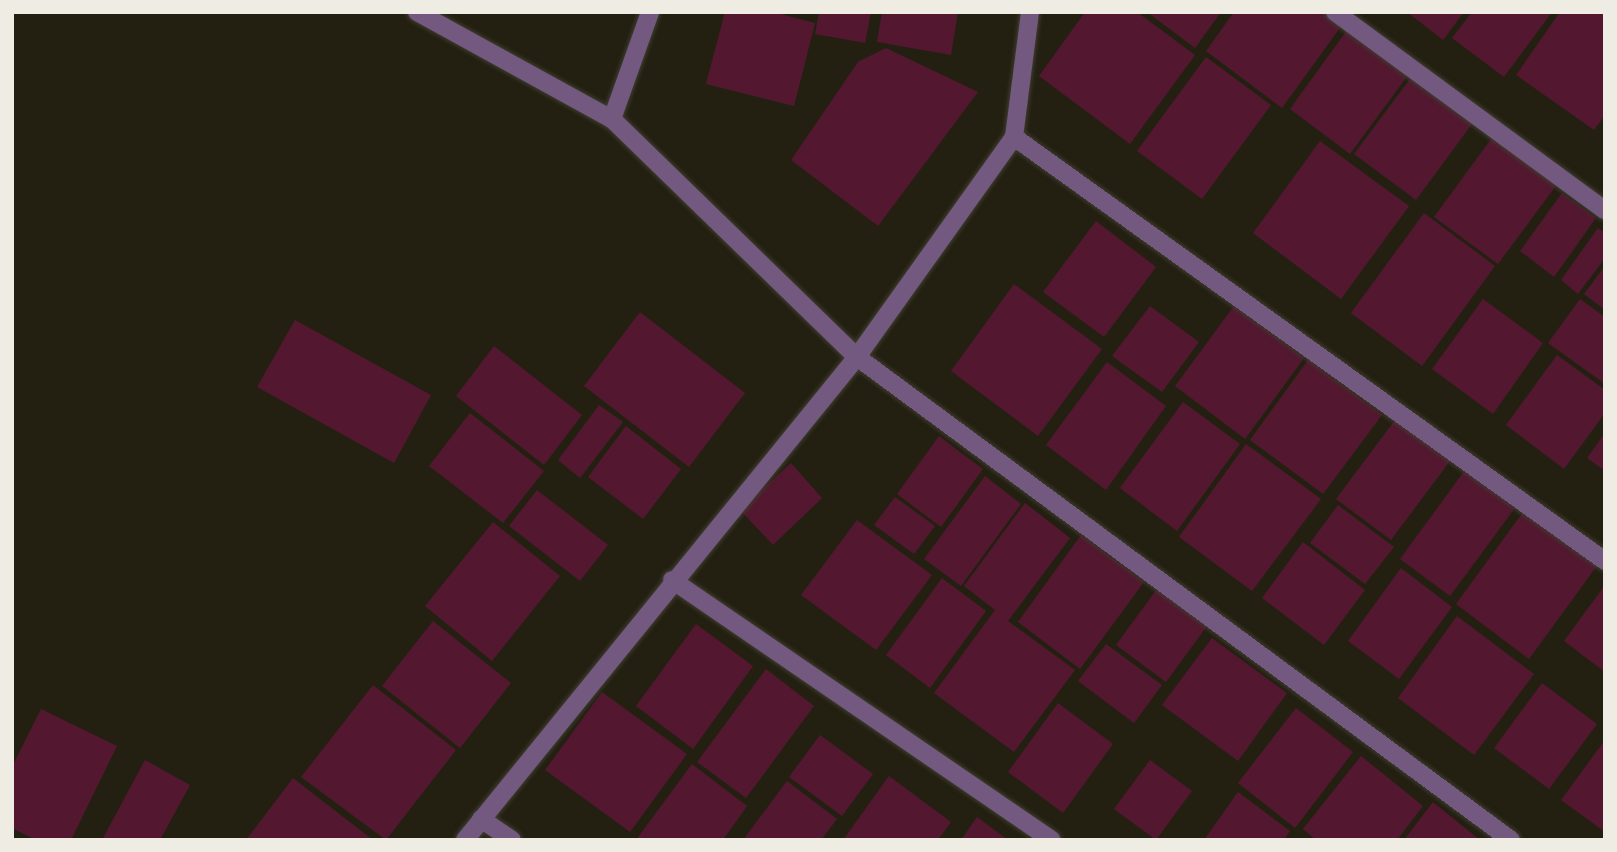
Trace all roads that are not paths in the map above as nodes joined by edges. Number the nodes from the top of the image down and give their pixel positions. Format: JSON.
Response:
{"nodes":[{"id":1,"x":417,"y":12,"type":"edge"},
{"id":2,"x":650,"y":12,"type":"edge"},
{"id":3,"x":1030,"y":12,"type":"edge"},
{"id":4,"x":1335,"y":12,"type":"edge"},
{"id":5,"x":612,"y":119,"type":"junction"},
{"id":6,"x":1014,"y":137,"type":"junction"},
{"id":7,"x":1605,"y":210,"type":"edge"},
{"id":8,"x":858,"y":357,"type":"junction"},
{"id":9,"x":1605,"y":561,"type":"edge"},
{"id":10,"x":672,"y":580,"type":"junction"},
{"id":11,"x":481,"y":819,"type":"junction"},
{"id":12,"x":465,"y":840,"type":"edge"},
{"id":13,"x":512,"y":840,"type":"edge"},
{"id":14,"x":1052,"y":840,"type":"edge"},
{"id":15,"x":1511,"y":840,"type":"edge"}],
"edges":[{"from":1,"to":5,"type":"street"},
{"from":2,"to":5,"type":"street"},
{"from":3,"to":6,"type":"street"},
{"from":4,"to":7,"type":"street"},
{"from":5,"to":8,"type":"street"},
{"from":6,"to":8,"type":"street"},
{"from":6,"to":9,"type":"street"},
{"from":8,"to":10,"type":"street"},
{"from":8,"to":15,"type":"street"},
{"from":10,"to":11,"type":"street"},
{"from":10,"to":14,"type":"street"},
{"from":11,"to":12,"type":"street"},
{"from":11,"to":13,"type":"street"}]}
